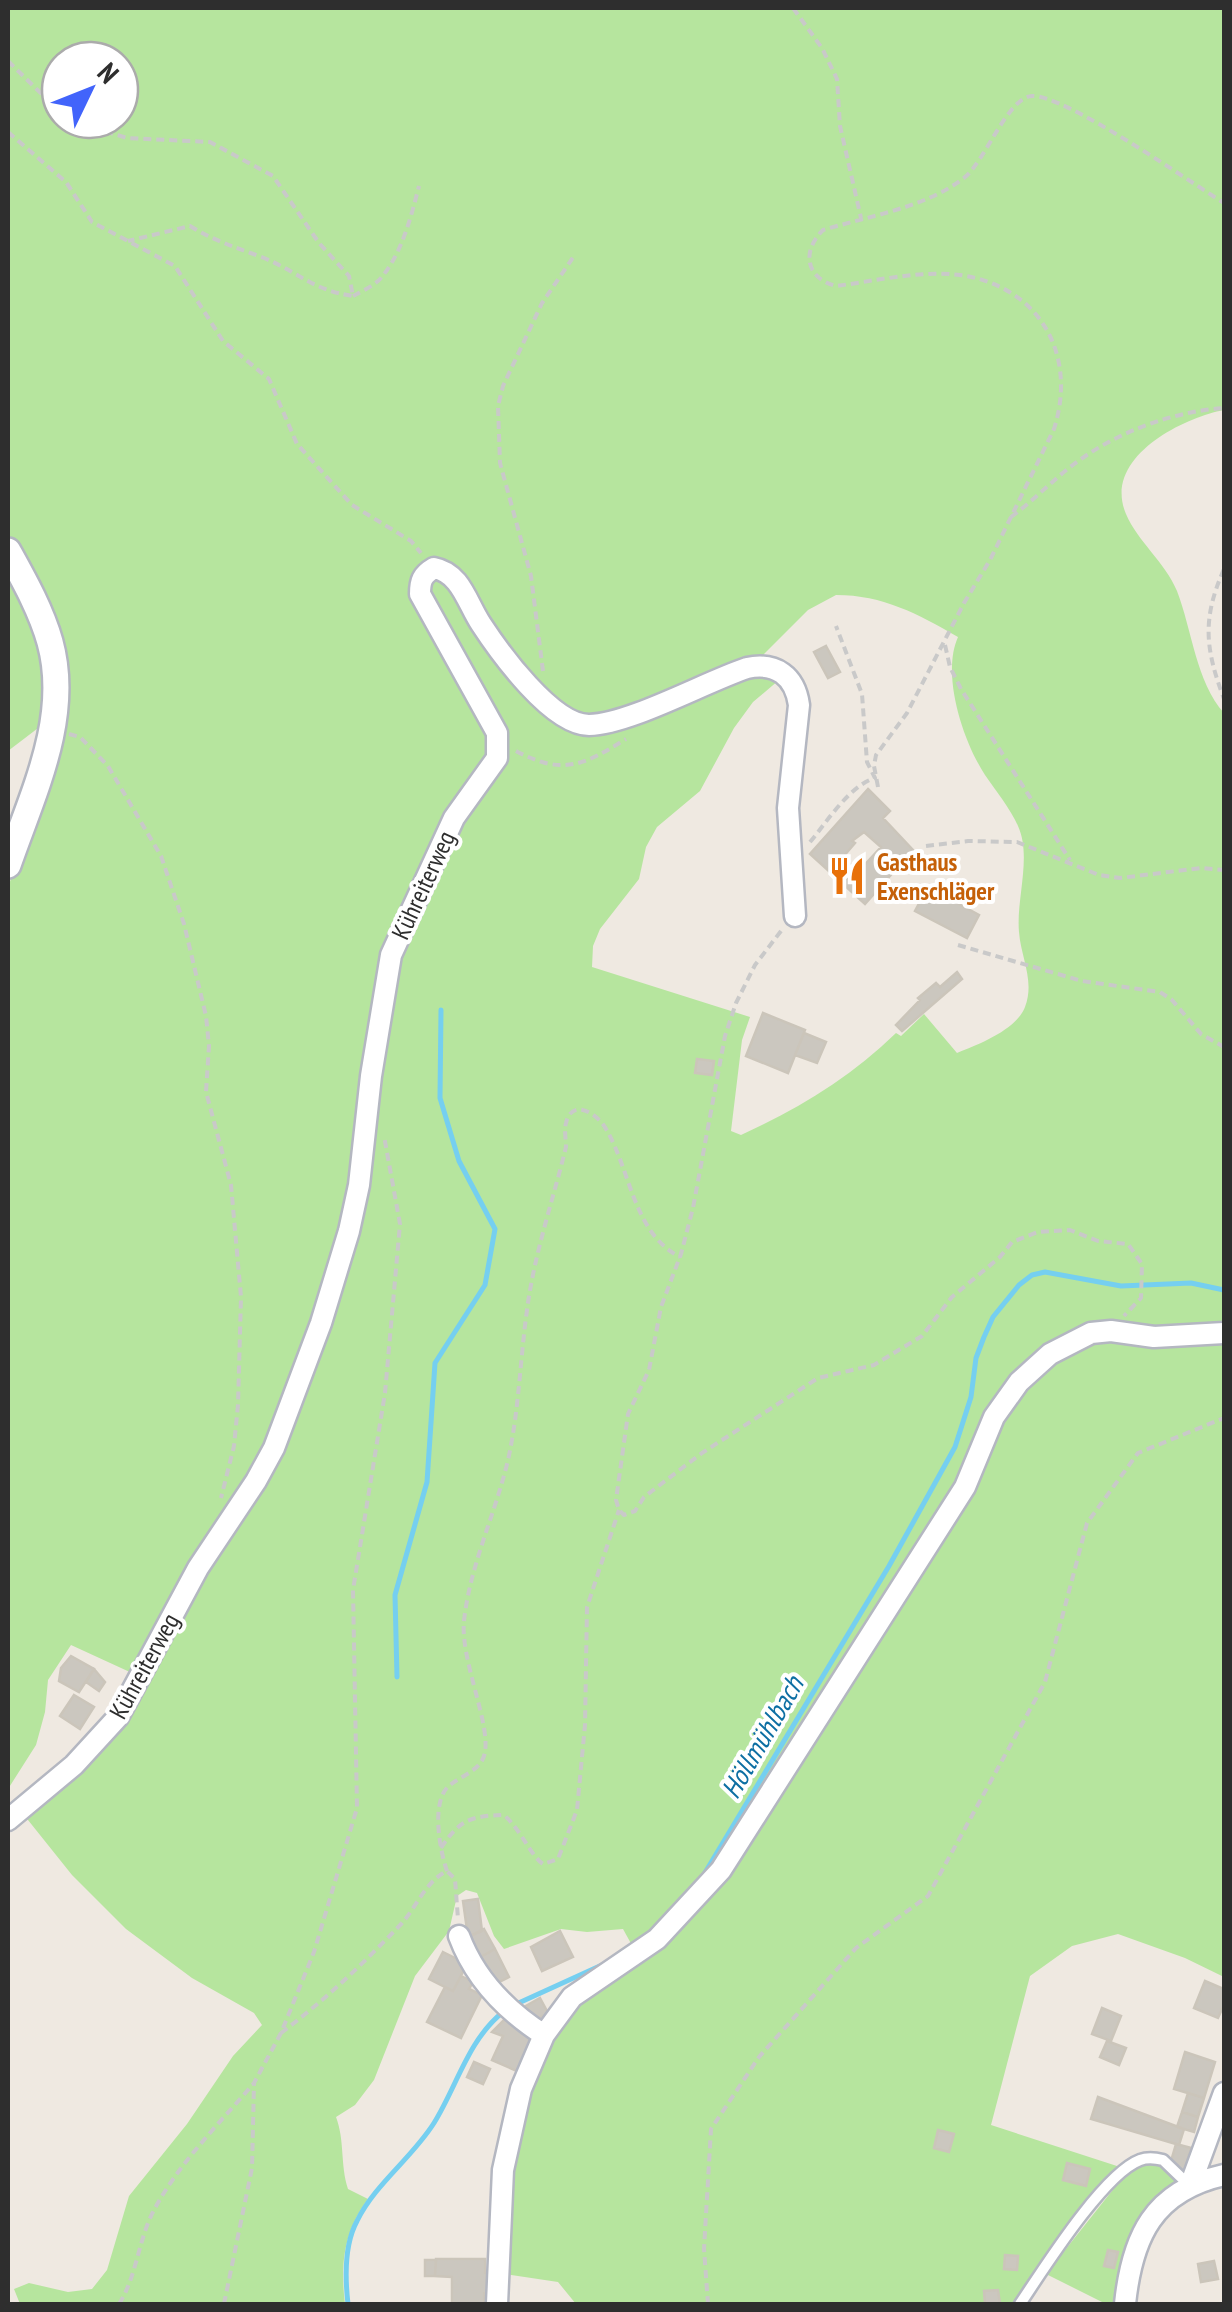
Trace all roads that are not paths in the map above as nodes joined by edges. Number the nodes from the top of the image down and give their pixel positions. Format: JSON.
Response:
{"nodes":[{"id":1,"x":8,"y":551,"type":"edge"},
{"id":2,"x":14,"y":825,"type":"edge"},
{"id":3,"x":8,"y":865,"type":"edge"},
{"id":4,"x":795,"y":916,"type":"road end"},
{"id":5,"x":1224,"y":1333,"type":"edge"},
{"id":6,"x":8,"y":1820,"type":"edge"},
{"id":7,"x":459,"y":1936,"type":"road end"},
{"id":8,"x":544,"y":2035,"type":"junction"},
{"id":9,"x":1224,"y":2094,"type":"edge"},
{"id":10,"x":1224,"y":2176,"type":"edge"},
{"id":11,"x":1190,"y":2186,"type":"junction"},
{"id":12,"x":497,"y":2304,"type":"edge"},
{"id":13,"x":1020,"y":2304,"type":"edge"},
{"id":14,"x":1125,"y":2304,"type":"edge"}],
"edges":[{"from":1,"to":2,"type":"street"},
{"from":2,"to":3,"type":"street"},
{"from":4,"to":6,"type":"street","name":"Kühreiterweg"},
{"from":5,"to":8,"type":"street"},
{"from":7,"to":8,"type":"street"},
{"from":8,"to":12,"type":"street"},
{"from":9,"to":11,"type":"street"},
{"from":10,"to":11,"type":"street"},
{"from":11,"to":13,"type":"lane"},
{"from":11,"to":14,"type":"street"}]}
